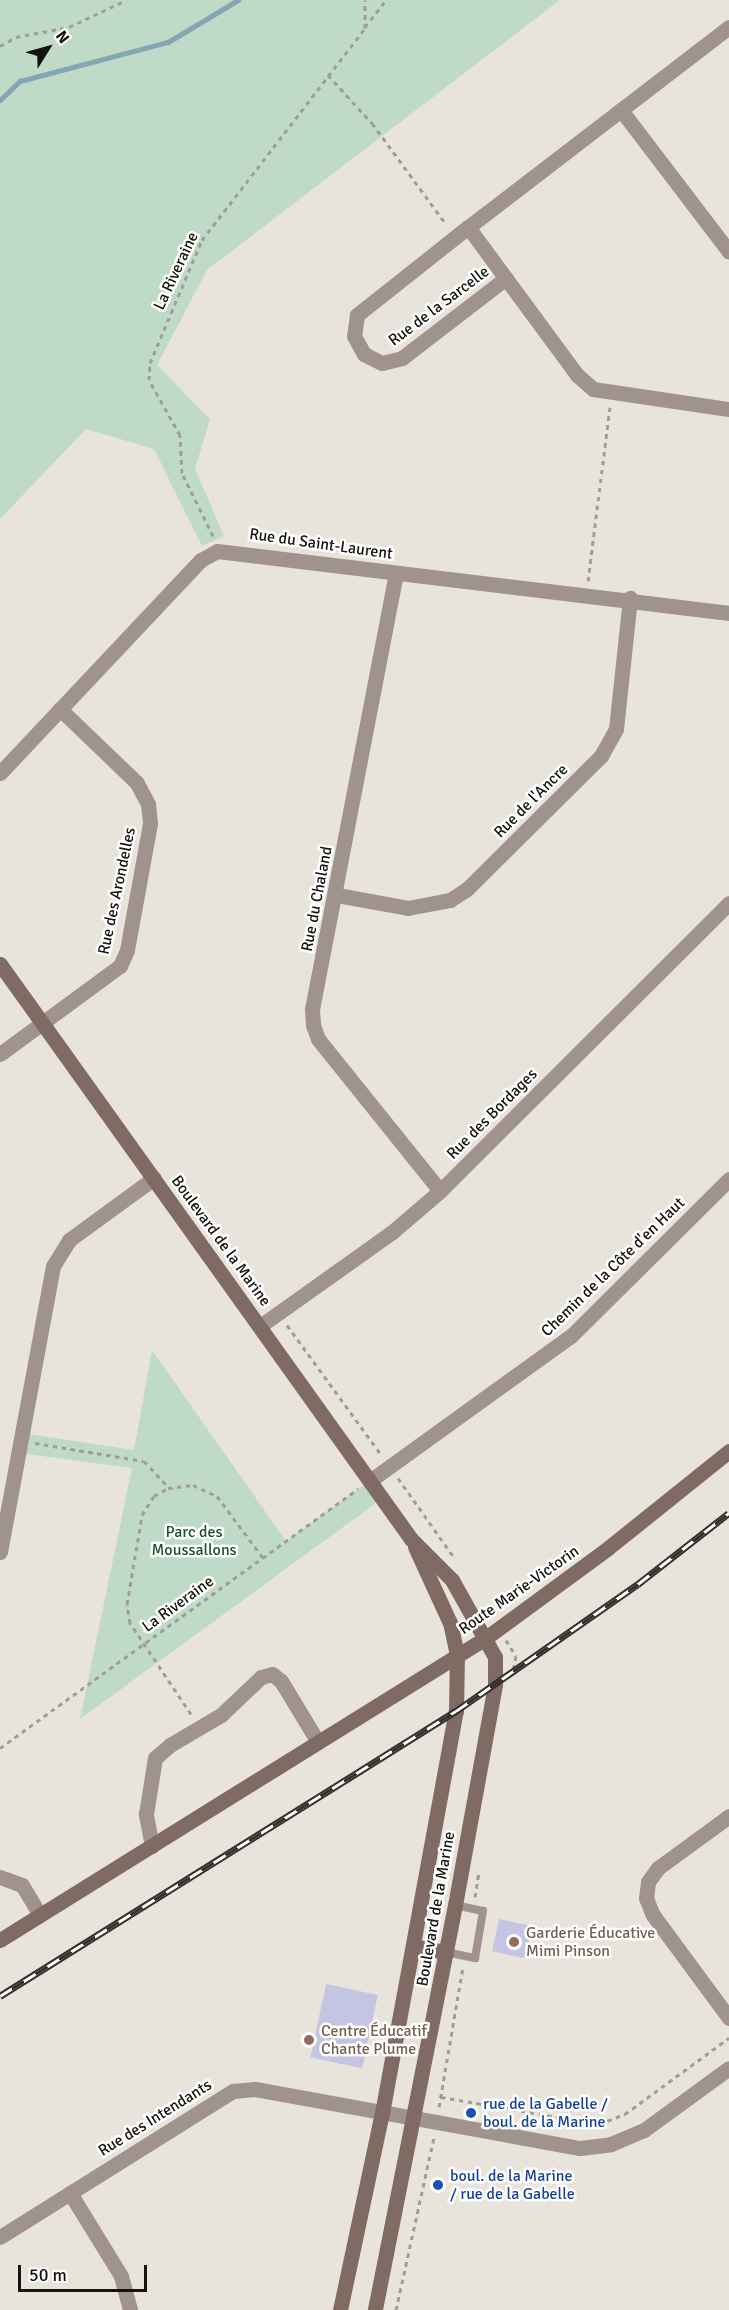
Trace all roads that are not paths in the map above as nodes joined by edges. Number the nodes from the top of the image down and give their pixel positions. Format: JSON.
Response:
{"nodes":[{"id":1,"x":729,"y":27,"type":"edge"},
{"id":2,"x":621,"y":110,"type":"junction"},
{"id":3,"x":462,"y":232,"type":"junction"},
{"id":4,"x":729,"y":252,"type":"edge"},
{"id":5,"x":506,"y":278,"type":"junction"},
{"id":6,"x":729,"y":409,"type":"edge"},
{"id":7,"x":396,"y":573,"type":"junction"},
{"id":8,"x":630,"y":598,"type":"junction"},
{"id":9,"x":729,"y":613,"type":"edge"},
{"id":10,"x":60,"y":709,"type":"junction"},
{"id":11,"x":0,"y":773,"type":"edge"},
{"id":12,"x":337,"y":895,"type":"junction"},
{"id":13,"x":729,"y":903,"type":"edge"},
{"id":14,"x":0,"y":964,"type":"edge"},
{"id":15,"x":42,"y":1023,"type":"junction"},
{"id":16,"x":0,"y":1054,"type":"edge"},
{"id":17,"x":154,"y":1178,"type":"junction"},
{"id":18,"x":729,"y":1179,"type":"edge"},
{"id":19,"x":440,"y":1191,"type":"junction"},
{"id":20,"x":260,"y":1326,"type":"junction"},
{"id":21,"x":729,"y":1451,"type":"edge"},
{"id":22,"x":371,"y":1480,"type":"junction"},
{"id":23,"x":411,"y":1539,"type":"junction"},
{"id":24,"x":0,"y":1552,"type":"edge"},
{"id":25,"x":487,"y":1637,"type":"junction"},
{"id":26,"x":457,"y":1655,"type":"junction"},
{"id":27,"x":318,"y":1742,"type":"junction"},
{"id":28,"x":729,"y":1816,"type":"edge"},
{"id":29,"x":152,"y":1846,"type":"junction"},
{"id":30,"x":0,"y":1877,"type":"edge"},
{"id":31,"x":455,"y":1905,"type":"junction"},
{"id":32,"x":40,"y":1915,"type":"junction"},
{"id":33,"x":0,"y":1940,"type":"edge"},
{"id":34,"x":414,"y":1946,"type":"junction"},
{"id":35,"x":446,"y":1952,"type":"junction"},
{"id":36,"x":729,"y":2018,"type":"edge"},
{"id":37,"x":729,"y":2068,"type":"edge"},
{"id":38,"x":382,"y":2113,"type":"junction"},
{"id":39,"x":416,"y":2119,"type":"junction"},
{"id":40,"x":70,"y":2193,"type":"junction"},
{"id":41,"x":0,"y":2237,"type":"edge"},
{"id":42,"x":130,"y":2310,"type":"edge"},
{"id":43,"x":340,"y":2310,"type":"edge"},
{"id":44,"x":375,"y":2310,"type":"edge"}],
"edges":[{"from":1,"to":2,"type":"street","name":"Rue de la Sarcelle"},
{"from":2,"to":3,"type":"street","name":"Rue de la Sarcelle"},
{"from":2,"to":4,"type":"street"},
{"from":3,"to":5,"type":"street","name":"Rue de la Sarcelle"},
{"from":3,"to":5,"type":"street","name":"Rue de la Sarcelle"},
{"from":5,"to":6,"type":"street","name":"Rue de la Sarcelle"},
{"from":7,"to":8,"type":"street","name":"Rue du Saint-Laurent"},
{"from":7,"to":10,"type":"street","name":"Rue du Saint-Laurent"},
{"from":7,"to":12,"type":"street","name":"Rue du Chaland"},
{"from":8,"to":9,"type":"street","name":"Rue du Saint-Laurent"},
{"from":8,"to":12,"type":"street","name":"Rue de l'Ancre"},
{"from":10,"to":11,"type":"street"},
{"from":10,"to":15,"type":"street","name":"Rue des Arondelles"},
{"from":12,"to":19,"type":"street","name":"Rue du Chaland"},
{"from":13,"to":19,"type":"street","name":"Rue des Bordages"},
{"from":14,"to":15,"type":"street","name":"Boulevard de la Marine"},
{"from":15,"to":16,"type":"street","name":"Rue des Arondelles"},
{"from":15,"to":17,"type":"street","name":"Boulevard de la Marine"},
{"from":17,"to":20,"type":"street","name":"Boulevard de la Marine"},
{"from":17,"to":24,"type":"street"},
{"from":18,"to":22,"type":"street","name":"Chemin de la Côte d'en Haut"},
{"from":19,"to":20,"type":"street","name":"Rue des Bordages"},
{"from":20,"to":22,"type":"street","name":"Boulevard de la Marine"},
{"from":21,"to":25,"type":"street","name":"Route Marie-Victorin"},
{"from":22,"to":23,"type":"street","name":"Boulevard de la Marine"},
{"from":23,"to":25,"type":"street","name":"Boulevard de la Marine"},
{"from":23,"to":26,"type":"street","name":"Boulevard de la Marine"},
{"from":25,"to":26,"type":"street","name":"Route Marie-Victorin"},
{"from":25,"to":31,"type":"street","name":"Boulevard de la Marine"},
{"from":26,"to":27,"type":"street","name":"Route Marie-Victorin"},
{"from":26,"to":34,"type":"street","name":"Boulevard de la Marine"},
{"from":27,"to":29,"type":"street","name":"Route Marie-Victorin"},
{"from":27,"to":29,"type":"street"},
{"from":28,"to":36,"type":"street"},
{"from":29,"to":32,"type":"street","name":"Route Marie-Victorin"},
{"from":30,"to":32,"type":"street"},
{"from":31,"to":35,"type":"street","name":"Boulevard de la Marine"},
{"from":31,"to":35,"type":"lane"},
{"from":32,"to":33,"type":"street","name":"Route Marie-Victorin"},
{"from":34,"to":35,"type":"street"},
{"from":34,"to":38,"type":"street","name":"Boulevard de la Marine"},
{"from":35,"to":39,"type":"street","name":"Boulevard de la Marine"},
{"from":37,"to":39,"type":"street","name":"Rue des Intendants"},
{"from":38,"to":39,"type":"street","name":"Rue des Intendants"},
{"from":38,"to":40,"type":"street","name":"Rue des Intendants"},
{"from":38,"to":43,"type":"street","name":"Boulevard de la Marine"},
{"from":39,"to":44,"type":"street","name":"Boulevard de la Marine"},
{"from":40,"to":41,"type":"street","name":"Rue des Intendants"},
{"from":40,"to":42,"type":"street"}]}
